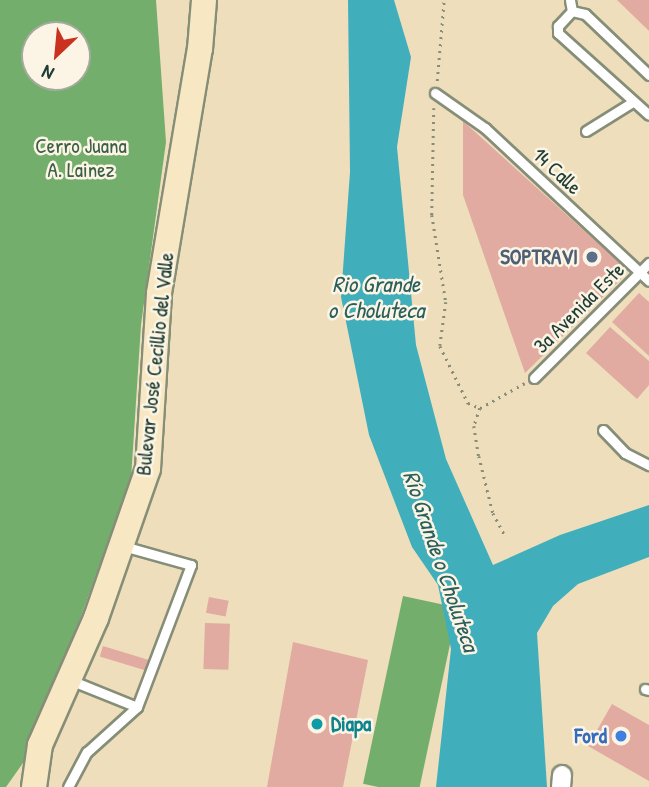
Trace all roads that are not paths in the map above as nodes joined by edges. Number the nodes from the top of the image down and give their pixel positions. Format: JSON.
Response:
{"nodes":[{"id":1,"x":188,"y":0,"type":"edge"},
{"id":2,"x":204,"y":0,"type":"edge"},
{"id":3,"x":570,"y":0,"type":"edge"},
{"id":4,"x":572,"y":11,"type":"junction"},
{"id":5,"x":200,"y":49,"type":"junction"},
{"id":6,"x":649,"y":75,"type":"edge"},
{"id":7,"x":435,"y":93,"type":"dead end"},
{"id":8,"x":631,"y":103,"type":"junction"},
{"id":9,"x":649,"y":115,"type":"edge"},
{"id":10,"x":586,"y":131,"type":"dead end"},
{"id":11,"x":649,"y":263,"type":"edge"},
{"id":12,"x":640,"y":272,"type":"junction"},
{"id":13,"x":649,"y":281,"type":"edge"},
{"id":14,"x":534,"y":378,"type":"road end"},
{"id":15,"x":603,"y":430,"type":"dead end"},
{"id":16,"x":649,"y":465,"type":"edge"},
{"id":17,"x":122,"y":545,"type":"junction"},
{"id":18,"x":69,"y":680,"type":"junction"},
{"id":19,"x":137,"y":707,"type":"junction"},
{"id":20,"x":34,"y":787,"type":"edge"},
{"id":21,"x":68,"y":787,"type":"edge"}],
"edges":[{"from":1,"to":5,"type":"main road","name":"Bulevar José Cecillio del Valle"},
{"from":2,"to":5,"type":"main road","name":"Bulevar José Cecillio del Valle"},
{"from":3,"to":4,"type":"lane"},
{"from":4,"to":6,"type":"lane"},
{"from":4,"to":8,"type":"lane"},
{"from":5,"to":17,"type":"main road","name":"Bulevar José Cecillio del Valle"},
{"from":7,"to":12,"type":"lane","name":"14 Calle"},
{"from":8,"to":9,"type":"lane"},
{"from":8,"to":10,"type":"lane"},
{"from":11,"to":12,"type":"lane","name":"3a Avenida Este"},
{"from":12,"to":13,"type":"lane","name":"14 Calle"},
{"from":12,"to":14,"type":"lane","name":"3a Avenida Este"},
{"from":15,"to":16,"type":"lane"},
{"from":17,"to":18,"type":"main road","name":"Bulevar José Cecillio del Valle"},
{"from":17,"to":19,"type":"lane"},
{"from":18,"to":19,"type":"lane"},
{"from":18,"to":20,"type":"main road","name":"Bulevar José Cecillio del Valle"},
{"from":19,"to":21,"type":"lane"}]}
